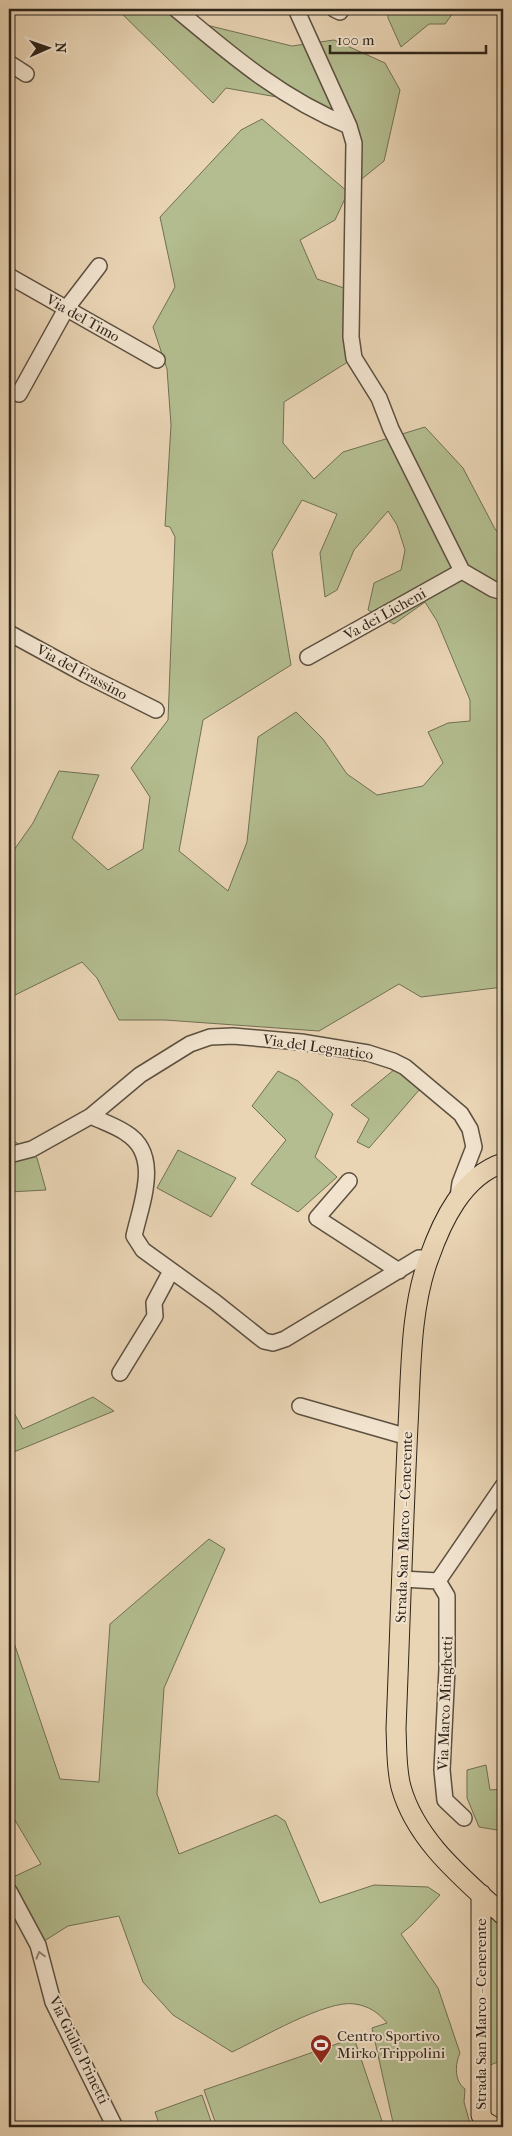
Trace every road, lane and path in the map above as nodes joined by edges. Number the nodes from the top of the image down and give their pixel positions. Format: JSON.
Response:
{"nodes":[{"id":1,"x":176,"y":9,"type":"edge"},
{"id":2,"x":296,"y":9,"type":"edge"},
{"id":3,"x":334,"y":9,"type":"edge"},
{"id":4,"x":339,"y":9,"type":"edge"},
{"id":5,"x":190,"y":15,"type":"edge"},
{"id":6,"x":9,"y":62,"type":"edge"},
{"id":7,"x":26,"y":74,"type":"dead end"},
{"id":8,"x":349,"y":126,"type":"junction"},
{"id":9,"x":99,"y":266,"type":"dead end"},
{"id":10,"x":9,"y":277,"type":"edge"},
{"id":11,"x":66,"y":309,"type":"junction"},
{"id":12,"x":157,"y":360,"type":"dead end"},
{"id":13,"x":19,"y":394,"type":"dead end"},
{"id":14,"x":462,"y":571,"type":"junction"},
{"id":15,"x":503,"y":592,"type":"edge"},
{"id":16,"x":9,"y":633,"type":"edge"},
{"id":17,"x":308,"y":657,"type":"dead end"},
{"id":18,"x":156,"y":710,"type":"dead end"},
{"id":19,"x":91,"y":1116,"type":"junction"},
{"id":20,"x":9,"y":1155,"type":"edge"},
{"id":21,"x":503,"y":1163,"type":"edge"},
{"id":22,"x":349,"y":1181,"type":"dead end"},
{"id":23,"x":458,"y":1197,"type":"junction"},
{"id":24,"x":428,"y":1258,"type":"junction"},
{"id":25,"x":171,"y":1271,"type":"junction"},
{"id":26,"x":399,"y":1271,"type":"junction"},
{"id":27,"x":120,"y":1373,"type":"dead end"},
{"id":28,"x":300,"y":1406,"type":"dead end"},
{"id":29,"x":408,"y":1437,"type":"junction"},
{"id":30,"x":503,"y":1486,"type":"edge"},
{"id":31,"x":402,"y":1579,"type":"junction"},
{"id":32,"x":438,"y":1581,"type":"junction"},
{"id":33,"x":464,"y":1818,"type":"dead end"},
{"id":34,"x":9,"y":1891,"type":"edge"},
{"id":35,"x":481,"y":1894,"type":"junction"},
{"id":36,"x":503,"y":1915,"type":"edge"},
{"id":37,"x":115,"y":2127,"type":"edge"},
{"id":38,"x":494,"y":2127,"type":"edge"}],
"edges":[{"from":1,"to":5,"type":"street"},
{"from":2,"to":8,"type":"street"},
{"from":3,"to":4,"type":"street"},
{"from":5,"to":8,"type":"street"},
{"from":6,"to":7,"type":"street"},
{"from":8,"to":14,"type":"street"},
{"from":9,"to":11,"type":"street"},
{"from":10,"to":11,"type":"street","name":"Via del Timo"},
{"from":11,"to":12,"type":"street","name":"Via del Timo"},
{"from":11,"to":13,"type":"street"},
{"from":14,"to":15,"type":"street"},
{"from":14,"to":17,"type":"street","name":"Va dei Licheni"},
{"from":16,"to":18,"type":"street","name":"Via del Frassino"},
{"from":19,"to":20,"type":"street","name":"Via del Legnatico"},
{"from":19,"to":23,"type":"street","name":"Via del Legnatico"},
{"from":19,"to":25,"type":"street"},
{"from":21,"to":23,"type":"main road","name":"Strada San Marco - Cenerente"},
{"from":22,"to":26,"type":"street"},
{"from":23,"to":24,"type":"main road","name":"Strada San Marco - Cenerente"},
{"from":24,"to":26,"type":"street"},
{"from":24,"to":29,"type":"main road","name":"Strada San Marco - Cenerente"},
{"from":25,"to":26,"type":"street"},
{"from":25,"to":27,"type":"street"},
{"from":28,"to":29,"type":"street"},
{"from":29,"to":31,"type":"main road","name":"Strada San Marco - Cenerente"},
{"from":30,"to":32,"type":"street"},
{"from":31,"to":32,"type":"street"},
{"from":31,"to":35,"type":"main road","name":"Strada San Marco - Cenerente"},
{"from":32,"to":33,"type":"street","name":"Via Marco Minghetti"},
{"from":37,"to":34,"type":"street","name":"Via Giulio Prinetti","one_way":true},
{"from":35,"to":36,"type":"main road","name":"Strada San Marco - Cenerente"},
{"from":35,"to":38,"type":"main road","name":"Strada San Marco - Cenerente"}]}
